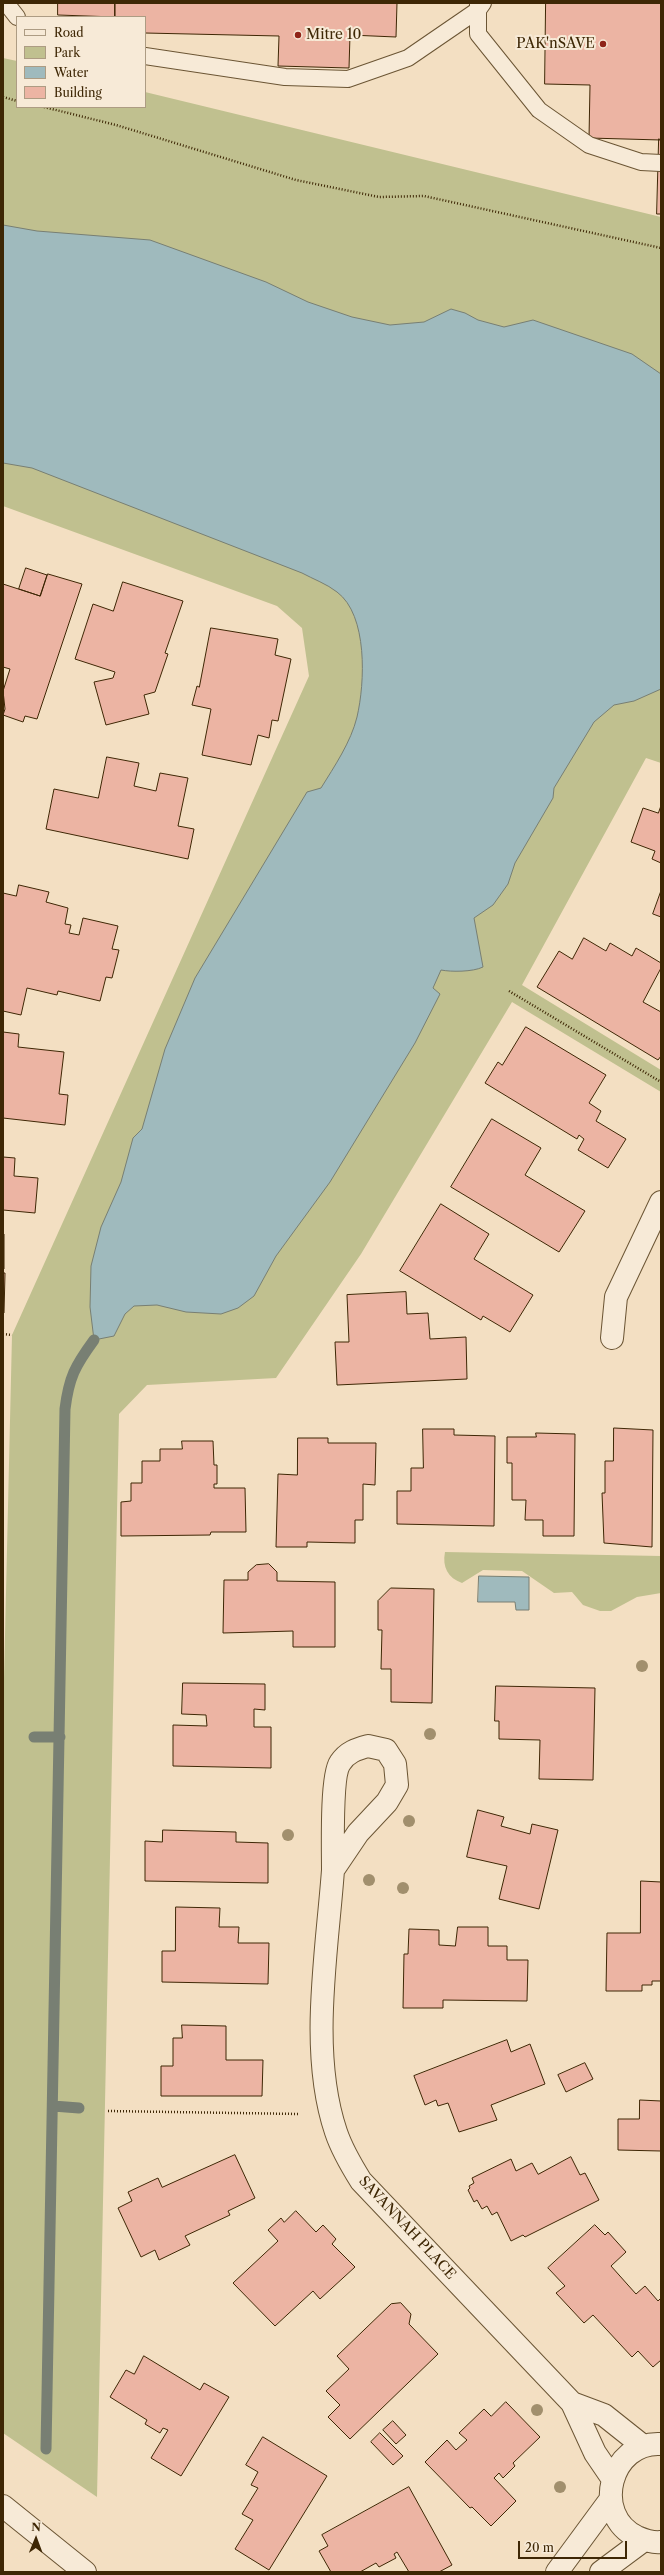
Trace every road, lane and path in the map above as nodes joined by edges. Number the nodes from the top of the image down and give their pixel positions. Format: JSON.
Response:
{"nodes":[{"id":1,"x":6,"y":3,"type":"edge"},
{"id":2,"x":480,"y":5,"type":"edge"},
{"id":3,"x":16,"y":16,"type":"edge"},
{"id":4,"x":146,"y":56,"type":"edge"},
{"id":5,"x":3,"y":97,"type":"edge"},
{"id":6,"x":16,"y":100,"type":"edge"},
{"id":7,"x":48,"y":108,"type":"edge"},
{"id":8,"x":661,"y":163,"type":"edge"},
{"id":9,"x":661,"y":248,"type":"edge"},
{"id":10,"x":509,"y":991,"type":"dead end"},
{"id":11,"x":661,"y":1082,"type":"edge"},
{"id":12,"x":661,"y":1202,"type":"edge"},
{"id":13,"x":3,"y":1334,"type":"edge"},
{"id":14,"x":12,"y":1335,"type":"dead end"},
{"id":15,"x":612,"y":1338,"type":"dead end"},
{"id":16,"x":333,"y":1870,"type":"junction"},
{"id":17,"x":108,"y":2111,"type":"dead end"},
{"id":18,"x":331,"y":2112,"type":"junction"},
{"id":19,"x":572,"y":2403,"type":"junction"},
{"id":20,"x":652,"y":2445,"type":"edge"},
{"id":21,"x":612,"y":2478,"type":"junction"},
{"id":22,"x":610,"y":2500,"type":"junction"},
{"id":23,"x":3,"y":2506,"type":"edge"},
{"id":24,"x":653,"y":2541,"type":"edge"},
{"id":25,"x":86,"y":2572,"type":"edge"},
{"id":26,"x":557,"y":2572,"type":"edge"},
{"id":27,"x":601,"y":2572,"type":"edge"}],
"edges":[{"from":1,"to":3,"type":"lane"},
{"from":2,"to":4,"type":"lane"},
{"from":2,"to":8,"type":"lane"},
{"from":5,"to":6,"type":"path"},
{"from":7,"to":9,"type":"path"},
{"from":10,"to":11,"type":"path"},
{"from":12,"to":15,"type":"street"},
{"from":13,"to":14,"type":"path"},
{"from":16,"to":16,"type":"street","name":"SAVANNAH PLACE"},
{"from":16,"to":18,"type":"street","name":"SAVANNAH PLACE"},
{"from":17,"to":18,"type":"path"},
{"from":18,"to":19,"type":"street","name":"SAVANNAH PLACE"},
{"from":19,"to":20,"type":"street","name":"SAVANNAH PLACE"},
{"from":19,"to":21,"type":"street","name":"SAVANNAH PLACE"},
{"from":20,"to":21,"type":"street"},
{"from":21,"to":22,"type":"street"},
{"from":22,"to":24,"type":"street"},
{"from":22,"to":26,"type":"street"},
{"from":23,"to":25,"type":"street"},
{"from":24,"to":27,"type":"street"}]}
